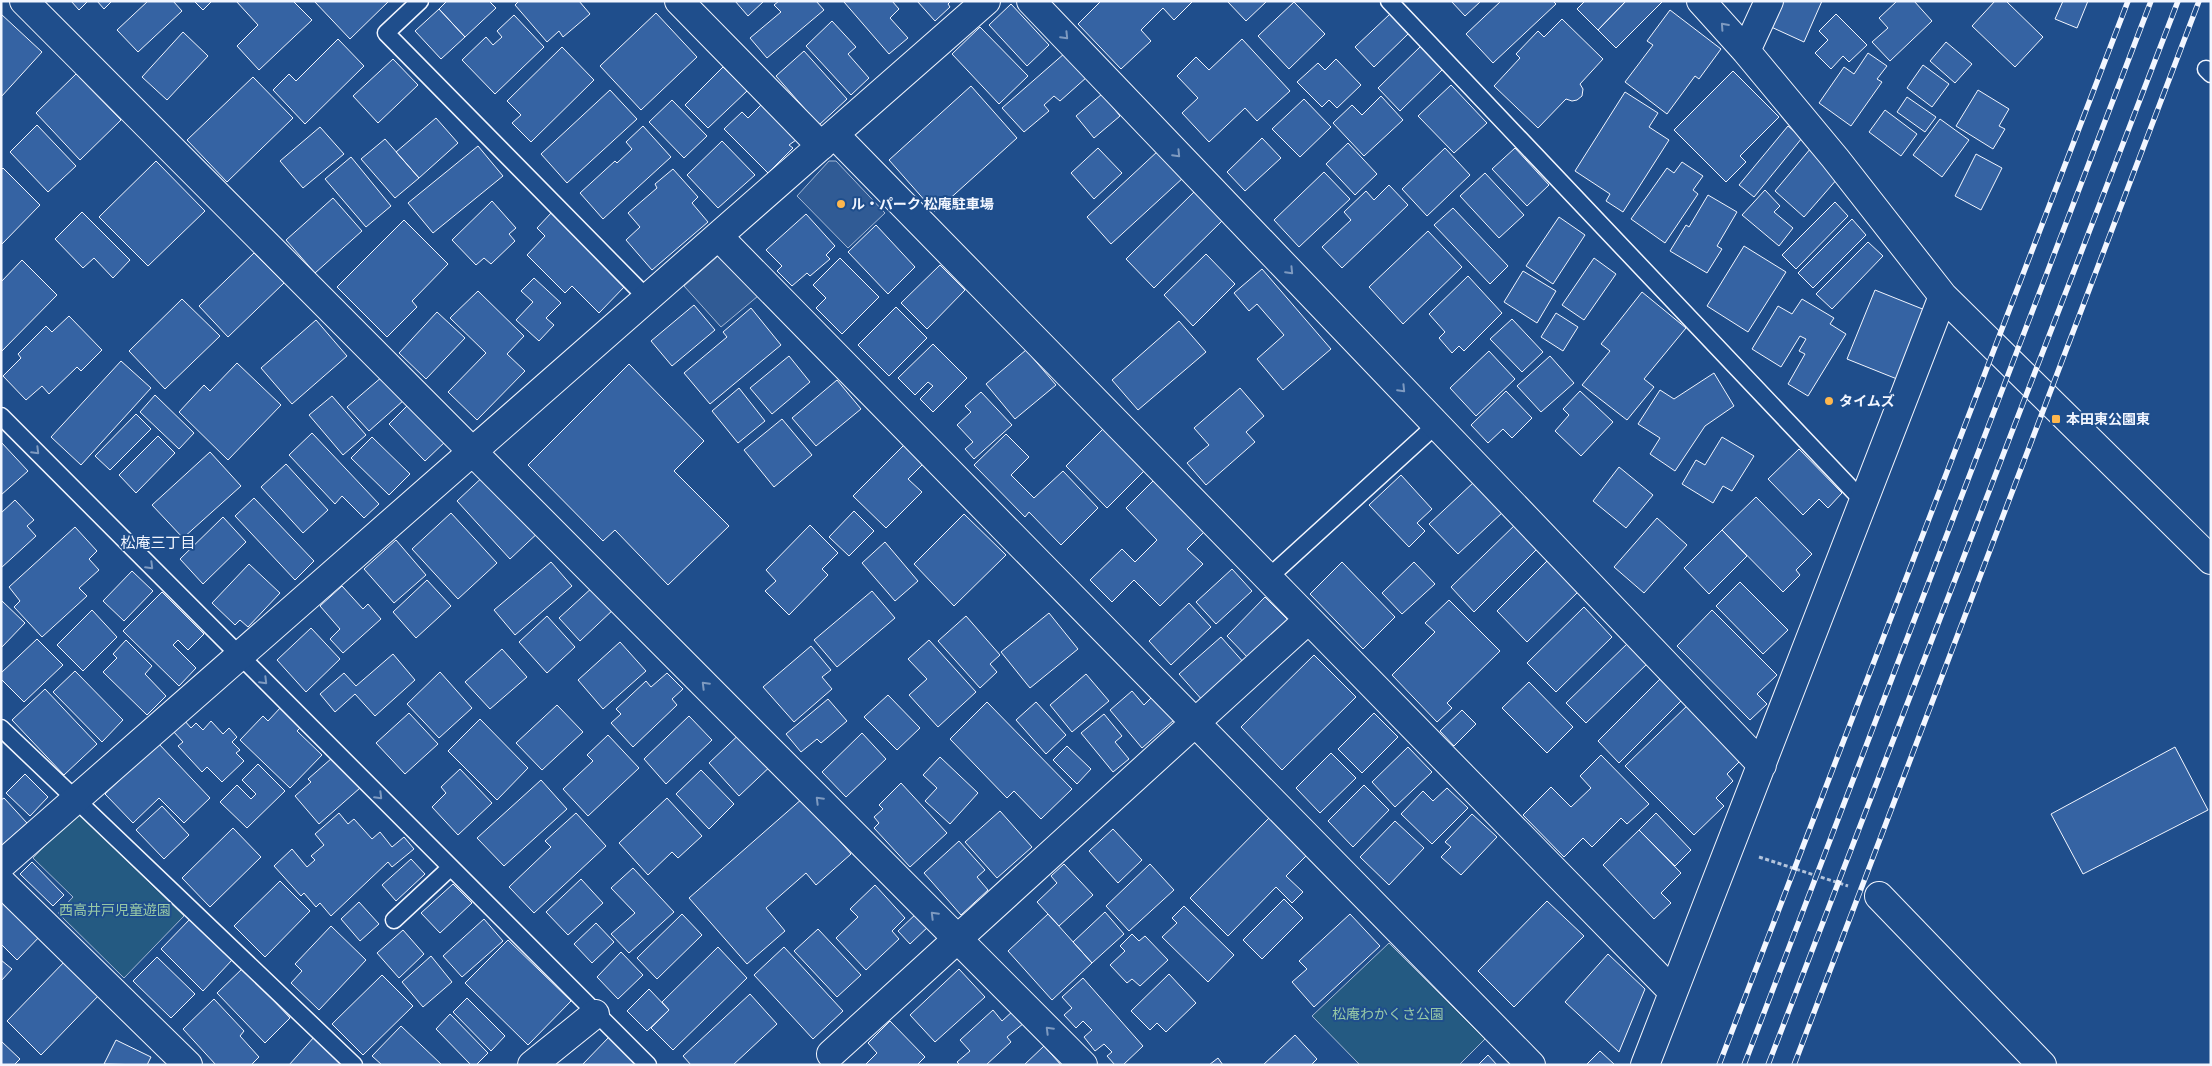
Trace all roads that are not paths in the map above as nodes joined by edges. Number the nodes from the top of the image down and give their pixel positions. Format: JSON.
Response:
{"nodes":[{"id":1,"x":24,"y":1,"type":"edge"},
{"id":2,"x":420,"y":1,"type":"edge"},
{"id":3,"x":679,"y":1,"type":"edge"},
{"id":4,"x":986,"y":1,"type":"edge"},
{"id":5,"x":1031,"y":1,"type":"edge"},
{"id":6,"x":1389,"y":1,"type":"edge"},
{"id":7,"x":1701,"y":1,"type":"edge"},
{"id":8,"x":1769,"y":1,"type":"edge"},
{"id":9,"x":1746,"y":52,"type":"junction"},
{"id":10,"x":828,"y":140,"type":"junction"},
{"id":11,"x":719,"y":236,"type":"junction"},
{"id":12,"x":1942,"y":296,"type":"junction"},
{"id":13,"x":647,"y":298,"type":"junction"},
{"id":14,"x":1,"y":416,"type":"edge"},
{"id":15,"x":1436,"y":425,"type":"junction"},
{"id":16,"x":472,"y":451,"type":"junction"},
{"id":17,"x":1863,"y":501,"type":"junction"},
{"id":18,"x":2211,"y":560,"type":"edge"},
{"id":19,"x":1268,"y":578,"type":"junction"},
{"id":20,"x":1308,"y":620,"type":"junction"},
{"id":21,"x":239,"y":656,"type":"junction"},
{"id":22,"x":1195,"y":722,"type":"junction"},
{"id":23,"x":1,"y":728,"type":"edge"},
{"id":24,"x":1762,"y":765,"type":"junction"},
{"id":25,"x":75,"y":800,"type":"junction"},
{"id":26,"x":1,"y":865,"type":"edge"},
{"id":27,"x":450,"y":868,"type":"junction"},
{"id":28,"x":1,"y":882,"type":"edge"},
{"id":29,"x":1879,"y":896,"type":"road end"},
{"id":30,"x":394,"y":920,"type":"dead end"},
{"id":31,"x":958,"y":939,"type":"junction"},
{"id":32,"x":1673,"y":992,"type":"junction"},
{"id":33,"x":595,"y":1014,"type":"junction"},
{"id":34,"x":832,"y":1054,"type":"dead end"},
{"id":35,"x":188,"y":1065,"type":"edge"},
{"id":36,"x":354,"y":1065,"type":"edge"},
{"id":37,"x":532,"y":1065,"type":"edge"},
{"id":38,"x":648,"y":1065,"type":"edge"},
{"id":39,"x":1083,"y":1065,"type":"edge"},
{"id":40,"x":1531,"y":1065,"type":"edge"},
{"id":41,"x":1645,"y":1065,"type":"edge"},
{"id":42,"x":2042,"y":1065,"type":"edge"}],
"edges":[{"from":1,"to":16,"type":"street"},
{"from":2,"to":13,"type":"lane"},
{"from":3,"to":10,"type":"street"},
{"from":4,"to":10,"type":"street"},
{"from":5,"to":15,"type":"street","one_way":true},
{"from":6,"to":17,"type":"lane"},
{"from":9,"to":7,"type":"street","one_way":true},
{"from":8,"to":9,"type":"street"},
{"from":9,"to":12,"type":"street"},
{"from":10,"to":11,"type":"street"},
{"from":10,"to":19,"type":"street"},
{"from":11,"to":13,"type":"street"},
{"from":11,"to":22,"type":"street"},
{"from":12,"to":17,"type":"street"},
{"from":12,"to":18,"type":"street"},
{"from":13,"to":16,"type":"street"},
{"from":14,"to":21,"type":"lane","one_way":true},
{"from":15,"to":19,"type":"lane"},
{"from":15,"to":24,"type":"street"},
{"from":16,"to":21,"type":"street"},
{"from":31,"to":16,"type":"street","one_way":true},
{"from":17,"to":24,"type":"street"},
{"from":19,"to":20,"type":"street"},
{"from":20,"to":22,"type":"street"},
{"from":20,"to":32,"type":"street"},
{"from":21,"to":25,"type":"street"},
{"from":21,"to":27,"type":"lane","one_way":true},
{"from":22,"to":31,"type":"street"},
{"from":22,"to":40,"type":"street"},
{"from":23,"to":25,"type":"lane"},
{"from":24,"to":32,"type":"street"},
{"from":25,"to":26,"type":"street"},
{"from":25,"to":36,"type":"lane"},
{"from":27,"to":30,"type":"lane"},
{"from":27,"to":33,"type":"lane"},
{"from":28,"to":35,"type":"street"},
{"from":29,"to":42,"type":"street"},
{"from":31,"to":34,"type":"street"},
{"from":39,"to":31,"type":"street","one_way":true},
{"from":32,"to":41,"type":"street"},
{"from":33,"to":37,"type":"street"},
{"from":33,"to":38,"type":"lane"}]}
